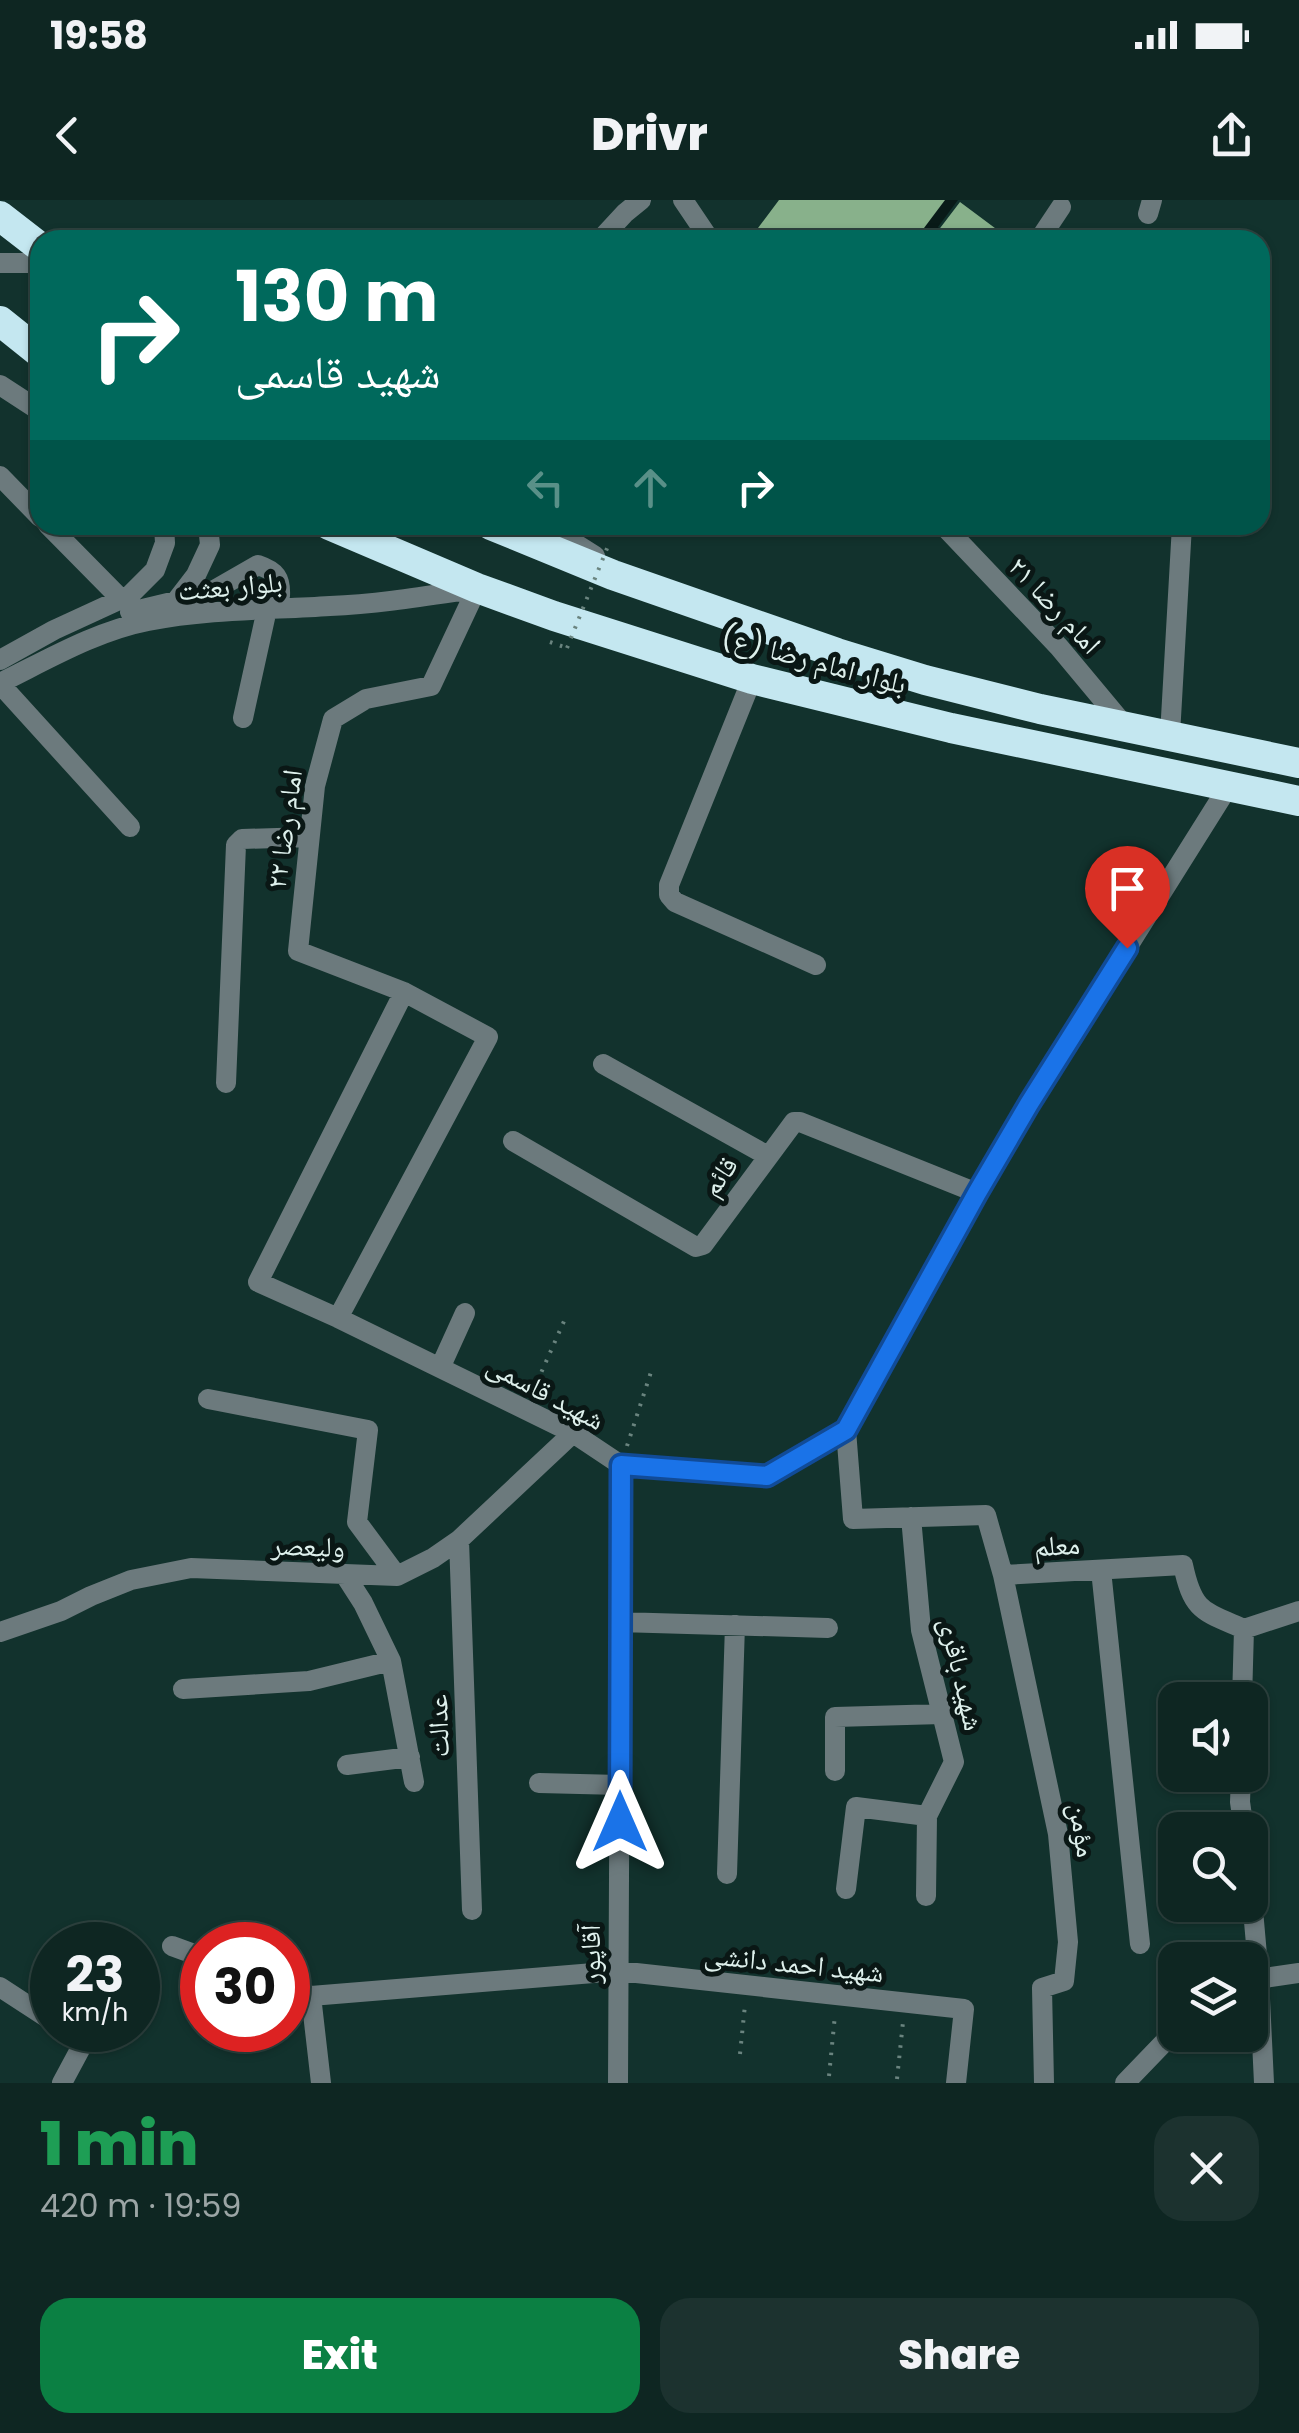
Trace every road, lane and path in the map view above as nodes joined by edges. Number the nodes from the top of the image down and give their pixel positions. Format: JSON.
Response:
{"nodes":[{"id":1,"x":641,"y":200,"type":"edge"},
{"id":2,"x":683,"y":200,"type":"edge"},
{"id":3,"x":1061,"y":207,"type":"dead end"},
{"id":4,"x":0,"y":216,"type":"edge"},
{"id":5,"x":609,"y":230,"type":"edge"},
{"id":6,"x":703,"y":230,"type":"edge"},
{"id":7,"x":1046,"y":230,"type":"edge"},
{"id":8,"x":30,"y":239,"type":"edge"},
{"id":9,"x":0,"y":263,"type":"edge"},
{"id":10,"x":30,"y":263,"type":"edge"},
{"id":11,"x":0,"y":321,"type":"edge"},
{"id":12,"x":30,"y":345,"type":"edge"},
{"id":13,"x":0,"y":384,"type":"edge"},
{"id":14,"x":30,"y":404,"type":"edge"},
{"id":15,"x":0,"y":476,"type":"edge"},
{"id":16,"x":30,"y":507,"type":"edge"},
{"id":17,"x":59,"y":535,"type":"edge"},
{"id":18,"x":164,"y":535,"type":"edge"},
{"id":19,"x":209,"y":535,"type":"edge"},
{"id":20,"x":352,"y":535,"type":"edge"},
{"id":21,"x":517,"y":535,"type":"edge"},
{"id":22,"x":561,"y":535,"type":"edge"},
{"id":23,"x":952,"y":535,"type":"edge"},
{"id":24,"x":1181,"y":535,"type":"edge"},
{"id":25,"x":608,"y":546,"type":"dead end"},
{"id":26,"x":634,"y":582,"type":"junction"},
{"id":27,"x":476,"y":588,"type":"junction"},
{"id":28,"x":125,"y":597,"type":"junction"},
{"id":29,"x":176,"y":601,"type":"junction"},
{"id":30,"x":267,"y":609,"type":"junction"},
{"id":31,"x":754,"y":624,"type":"junction"},
{"id":32,"x":54,"y":630,"type":"junction"},
{"id":33,"x":546,"y":640,"type":"dead end"},
{"id":34,"x":0,"y":660,"type":"edge"},
{"id":35,"x":743,"y":676,"type":"junction"},
{"id":36,"x":0,"y":683,"type":"edge"},
{"id":37,"x":243,"y":718,"type":"dead end"},
{"id":38,"x":1124,"y":725,"type":"junction"},
{"id":39,"x":1170,"y":735,"type":"junction"},
{"id":40,"x":1299,"y":763,"type":"edge"},
{"id":41,"x":1228,"y":787,"type":"junction"},
{"id":42,"x":1299,"y":801,"type":"edge"},
{"id":43,"x":130,"y":827,"type":"dead end"},
{"id":44,"x":308,"y":837,"type":"junction"},
{"id":45,"x":816,"y":965,"type":"dead end"},
{"id":46,"x":404,"y":992,"type":"junction"},
{"id":47,"x":603,"y":1064,"type":"dead end"},
{"id":48,"x":226,"y":1083,"type":"dead end"},
{"id":49,"x":513,"y":1141,"type":"dead end"},
{"id":50,"x":768,"y":1156,"type":"junction"},
{"id":51,"x":977,"y":1193,"type":"junction"},
{"id":52,"x":464,"y":1313,"type":"dead end"},
{"id":53,"x":338,"y":1318,"type":"junction"},
{"id":54,"x":564,"y":1319,"type":"dead end"},
{"id":55,"x":440,"y":1368,"type":"junction"},
{"id":56,"x":651,"y":1372,"type":"dead end"},
{"id":57,"x":208,"y":1399,"type":"dead end"},
{"id":58,"x":525,"y":1409,"type":"junction"},
{"id":59,"x":846,"y":1430,"type":"junction"},
{"id":60,"x":573,"y":1433,"type":"junction"},
{"id":61,"x":621,"y":1465,"type":"junction"},
{"id":62,"x":911,"y":1517,"type":"junction"},
{"id":63,"x":459,"y":1540,"type":"junction"},
{"id":64,"x":1101,"y":1570,"type":"junction"},
{"id":65,"x":345,"y":1574,"type":"junction"},
{"id":66,"x":1003,"y":1575,"type":"junction"},
{"id":67,"x":397,"y":1576,"type":"junction"},
{"id":68,"x":1299,"y":1611,"type":"edge"},
{"id":69,"x":619,"y":1622,"type":"junction"},
{"id":70,"x":735,"y":1625,"type":"junction"},
{"id":71,"x":828,"y":1628,"type":"dead end"},
{"id":72,"x":1244,"y":1628,"type":"junction"},
{"id":73,"x":0,"y":1632,"type":"edge"},
{"id":74,"x":391,"y":1662,"type":"junction"},
{"id":75,"x":1242,"y":1682,"type":"edge"},
{"id":76,"x":183,"y":1689,"type":"dead end"},
{"id":77,"x":942,"y":1714,"type":"junction"},
{"id":78,"x":410,"y":1758,"type":"junction"},
{"id":79,"x":348,"y":1765,"type":"dead end"},
{"id":80,"x":835,"y":1772,"type":"dead end"},
{"id":81,"x":414,"y":1782,"type":"dead end"},
{"id":82,"x":540,"y":1783,"type":"dead end"},
{"id":83,"x":620,"y":1784,"type":"junction"},
{"id":84,"x":927,"y":1816,"type":"junction"},
{"id":85,"x":728,"y":1874,"type":"dead end"},
{"id":86,"x":846,"y":1889,"type":"dead end"},
{"id":87,"x":926,"y":1896,"type":"dead end"},
{"id":88,"x":472,"y":1910,"type":"dead end"},
{"id":89,"x":1140,"y":1944,"type":"dead end"},
{"id":90,"x":172,"y":1946,"type":"dead end"},
{"id":91,"x":180,"y":1949,"type":"edge"},
{"id":92,"x":618,"y":1971,"type":"junction"},
{"id":93,"x":1299,"y":1973,"type":"edge"},
{"id":94,"x":1268,"y":1977,"type":"edge"},
{"id":95,"x":747,"y":1985,"type":"junction"},
{"id":96,"x":0,"y":1987,"type":"edge"},
{"id":97,"x":838,"y":1995,"type":"junction"},
{"id":98,"x":312,"y":1996,"type":"joint"},
{"id":99,"x":906,"y":2003,"type":"junction"},
{"id":100,"x":30,"y":2007,"type":"edge"},
{"id":101,"x":1158,"y":2049,"type":"edge"},
{"id":102,"x":80,"y":2052,"type":"edge"},
{"id":103,"x":1261,"y":2052,"type":"edge"},
{"id":104,"x":740,"y":2054,"type":"dead end"},
{"id":105,"x":828,"y":2076,"type":"dead end"},
{"id":106,"x":897,"y":2078,"type":"dead end"},
{"id":107,"x":70,"y":2080,"type":"edge"},
{"id":108,"x":321,"y":2083,"type":"edge"},
{"id":109,"x":618,"y":2083,"type":"edge"},
{"id":110,"x":956,"y":2083,"type":"edge"},
{"id":111,"x":1044,"y":2083,"type":"edge"},
{"id":112,"x":1125,"y":2083,"type":"edge"},
{"id":113,"x":1264,"y":2083,"type":"edge"}],
"edges":[{"from":1,"to":5,"type":"street"},
{"from":2,"to":6,"type":"street"},
{"from":3,"to":7,"type":"street"},
{"from":4,"to":8,"type":"highway"},
{"from":9,"to":10,"type":"street"},
{"from":11,"to":12,"type":"highway"},
{"from":13,"to":14,"type":"street"},
{"from":15,"to":16,"type":"street"},
{"from":17,"to":28,"type":"street"},
{"from":18,"to":28,"type":"street"},
{"from":19,"to":29,"type":"street"},
{"from":20,"to":27,"type":"highway","name":"بلوار امام رضا (ع)"},
{"from":21,"to":26,"type":"highway","name":"بلوار امام رضا (ع)"},
{"from":22,"to":26,"type":"street"},
{"from":23,"to":38,"type":"street","name":"امام رضا ۲۱"},
{"from":24,"to":39,"type":"street"},
{"from":25,"to":33,"type":"path","bridge":true},
{"from":26,"to":31,"type":"highway","name":"بلوار امام رضا (ع)"},
{"from":27,"to":30,"type":"street","name":"بلوار بعثت"},
{"from":27,"to":35,"type":"highway","name":"بلوار امام رضا (ع)"},
{"from":27,"to":44,"type":"street","name":"امام رضا ۲۲"},
{"from":28,"to":32,"type":"street"},
{"from":29,"to":30,"type":"street"},
{"from":29,"to":32,"type":"street"},
{"from":30,"to":36,"type":"street","name":"بلوار بعثت"},
{"from":30,"to":37,"type":"street"},
{"from":31,"to":35,"type":"highway"},
{"from":31,"to":38,"type":"highway","name":"بلوار امام رضا (ع)"},
{"from":32,"to":34,"type":"street"},
{"from":35,"to":41,"type":"highway","name":"بلوار امام رضا (ع)"},
{"from":35,"to":45,"type":"street"},
{"from":36,"to":43,"type":"street"},
{"from":38,"to":39,"type":"highway","name":"بلوار امام رضا (ع)"},
{"from":39,"to":40,"type":"highway","name":"بلوار امام رضا (ع)"},
{"from":41,"to":42,"type":"highway","name":"بلوار امام رضا (ع)"},
{"from":41,"to":51,"type":"street"},
{"from":44,"to":46,"type":"street","name":"امام رضا ۲۲"},
{"from":44,"to":48,"type":"street"},
{"from":46,"to":53,"type":"street","name":"شهید قاسمی"},
{"from":46,"to":53,"type":"street","name":"امام رضا ۲۲"},
{"from":47,"to":50,"type":"street"},
{"from":49,"to":50,"type":"street","name":"قائم"},
{"from":50,"to":51,"type":"street","name":"قائم"},
{"from":51,"to":59,"type":"street"},
{"from":52,"to":55,"type":"street"},
{"from":53,"to":55,"type":"street","name":"شهید قاسمی"},
{"from":54,"to":58,"type":"path"},
{"from":55,"to":58,"type":"street","name":"شهید قاسمی"},
{"from":56,"to":61,"type":"path"},
{"from":57,"to":67,"type":"street"},
{"from":58,"to":60,"type":"street","name":"شهید قاسمی"},
{"from":59,"to":61,"type":"street","name":"شهید قاسمی"},
{"from":59,"to":62,"type":"street","name":"معلم"},
{"from":60,"to":61,"type":"street","name":"شهید قاسمی"},
{"from":60,"to":63,"type":"street"},
{"from":61,"to":69,"type":"street","name":"آقاپور"},
{"from":62,"to":66,"type":"street","name":"معلم"},
{"from":62,"to":77,"type":"street","name":"شهید باقری"},
{"from":63,"to":67,"type":"street"},
{"from":63,"to":88,"type":"street","name":"عدالت"},
{"from":64,"to":66,"type":"street","name":"معلم"},
{"from":64,"to":72,"type":"street","name":"معلم"},
{"from":64,"to":89,"type":"street"},
{"from":65,"to":67,"type":"street","name":"ولیعصر"},
{"from":65,"to":73,"type":"street","name":"ولیعصر"},
{"from":65,"to":74,"type":"street"},
{"from":66,"to":111,"type":"street","name":"مؤمن"},
{"from":68,"to":72,"type":"street"},
{"from":69,"to":70,"type":"street"},
{"from":69,"to":83,"type":"street","name":"آقاپور"},
{"from":70,"to":71,"type":"street"},
{"from":70,"to":85,"type":"street"},
{"from":72,"to":75,"type":"street"},
{"from":74,"to":76,"type":"street"},
{"from":74,"to":78,"type":"street"},
{"from":77,"to":80,"type":"street"},
{"from":77,"to":84,"type":"street","name":"شهید باقری"},
{"from":78,"to":79,"type":"street"},
{"from":78,"to":81,"type":"street"},
{"from":82,"to":83,"type":"street"},
{"from":83,"to":92,"type":"street","name":"آقاپور"},
{"from":84,"to":86,"type":"street"},
{"from":84,"to":87,"type":"street","name":"شهید باقری"},
{"from":90,"to":91,"type":"street"},
{"from":92,"to":95,"type":"street","name":"شهید احمد دانشی"},
{"from":92,"to":98,"type":"street","name":"شهید احمد دانشی"},
{"from":92,"to":109,"type":"street","name":"آقاپور"},
{"from":93,"to":94,"type":"street"},
{"from":95,"to":97,"type":"street","name":"شهید احمد دانشی"},
{"from":95,"to":104,"type":"path"},
{"from":96,"to":100,"type":"street"},
{"from":97,"to":99,"type":"street","name":"شهید احمد دانشی"},
{"from":97,"to":105,"type":"path"},
{"from":98,"to":108,"type":"street"},
{"from":99,"to":106,"type":"path"},
{"from":99,"to":110,"type":"street","name":"شهید احمد دانشی"},
{"from":101,"to":112,"type":"street"},
{"from":102,"to":107,"type":"street"},
{"from":103,"to":113,"type":"street"}]}
